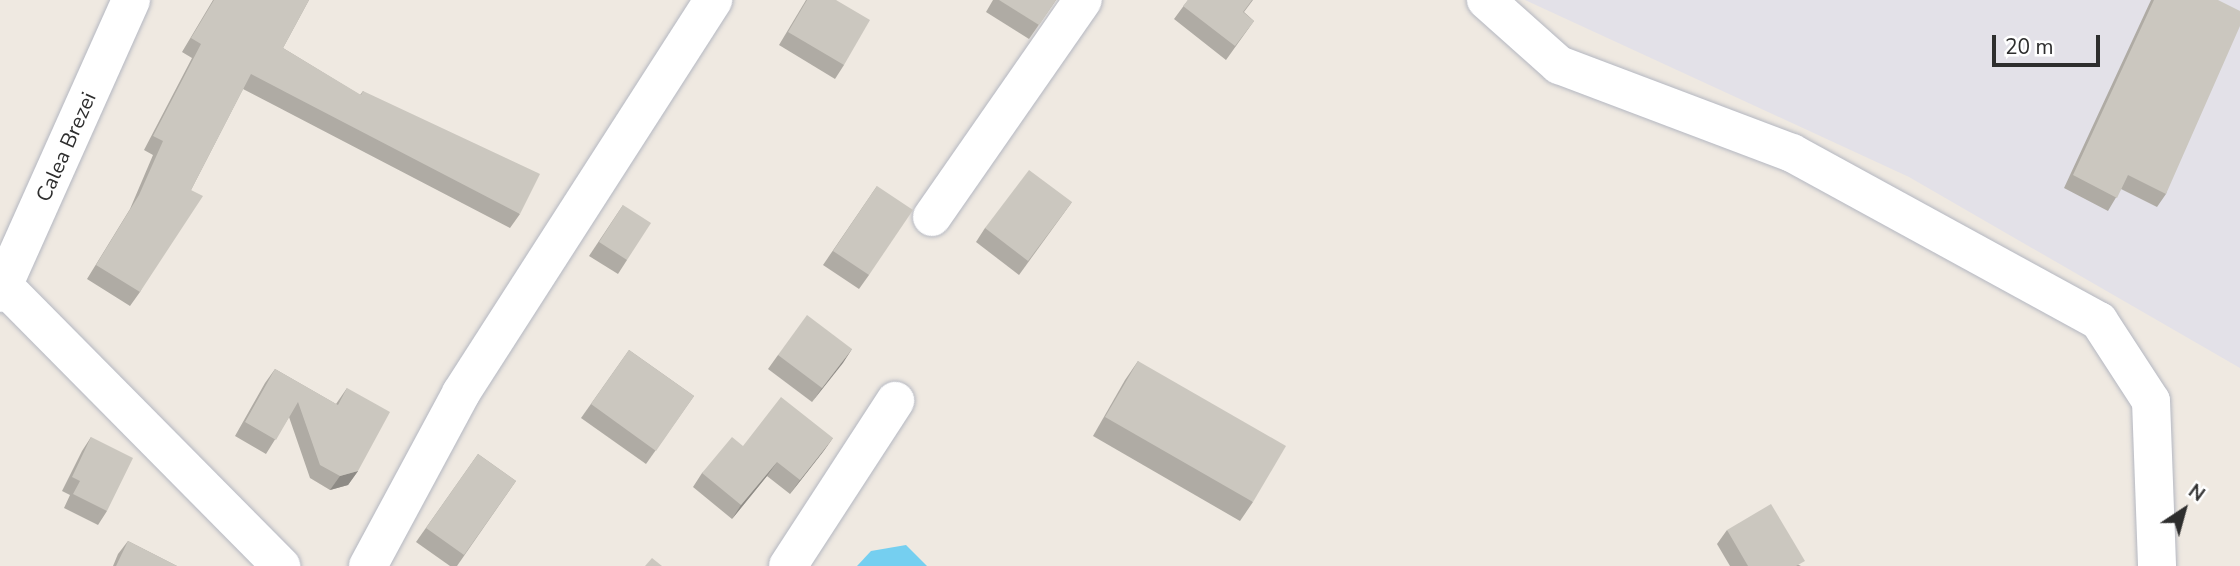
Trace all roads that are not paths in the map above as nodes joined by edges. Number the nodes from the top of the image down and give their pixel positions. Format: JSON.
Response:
{"nodes":[{"id":1,"x":131,"y":0,"type":"edge"},
{"id":2,"x":713,"y":0,"type":"edge"},
{"id":3,"x":1083,"y":0,"type":"edge"},
{"id":4,"x":1486,"y":0,"type":"edge"},
{"id":5,"x":932,"y":217,"type":"dead end"},
{"id":6,"x":1,"y":287,"type":"edge"},
{"id":7,"x":895,"y":401,"type":"dead end"},
{"id":8,"x":282,"y":566,"type":"edge"},
{"id":9,"x":368,"y":566,"type":"edge"},
{"id":10,"x":789,"y":566,"type":"edge"},
{"id":11,"x":2157,"y":566,"type":"edge"}],
"edges":[{"from":1,"to":6,"type":"street","name":"Calea Brezei"},
{"from":2,"to":9,"type":"street"},
{"from":3,"to":5,"type":"street"},
{"from":4,"to":11,"type":"street"},
{"from":6,"to":8,"type":"street"},
{"from":7,"to":10,"type":"street"}]}
